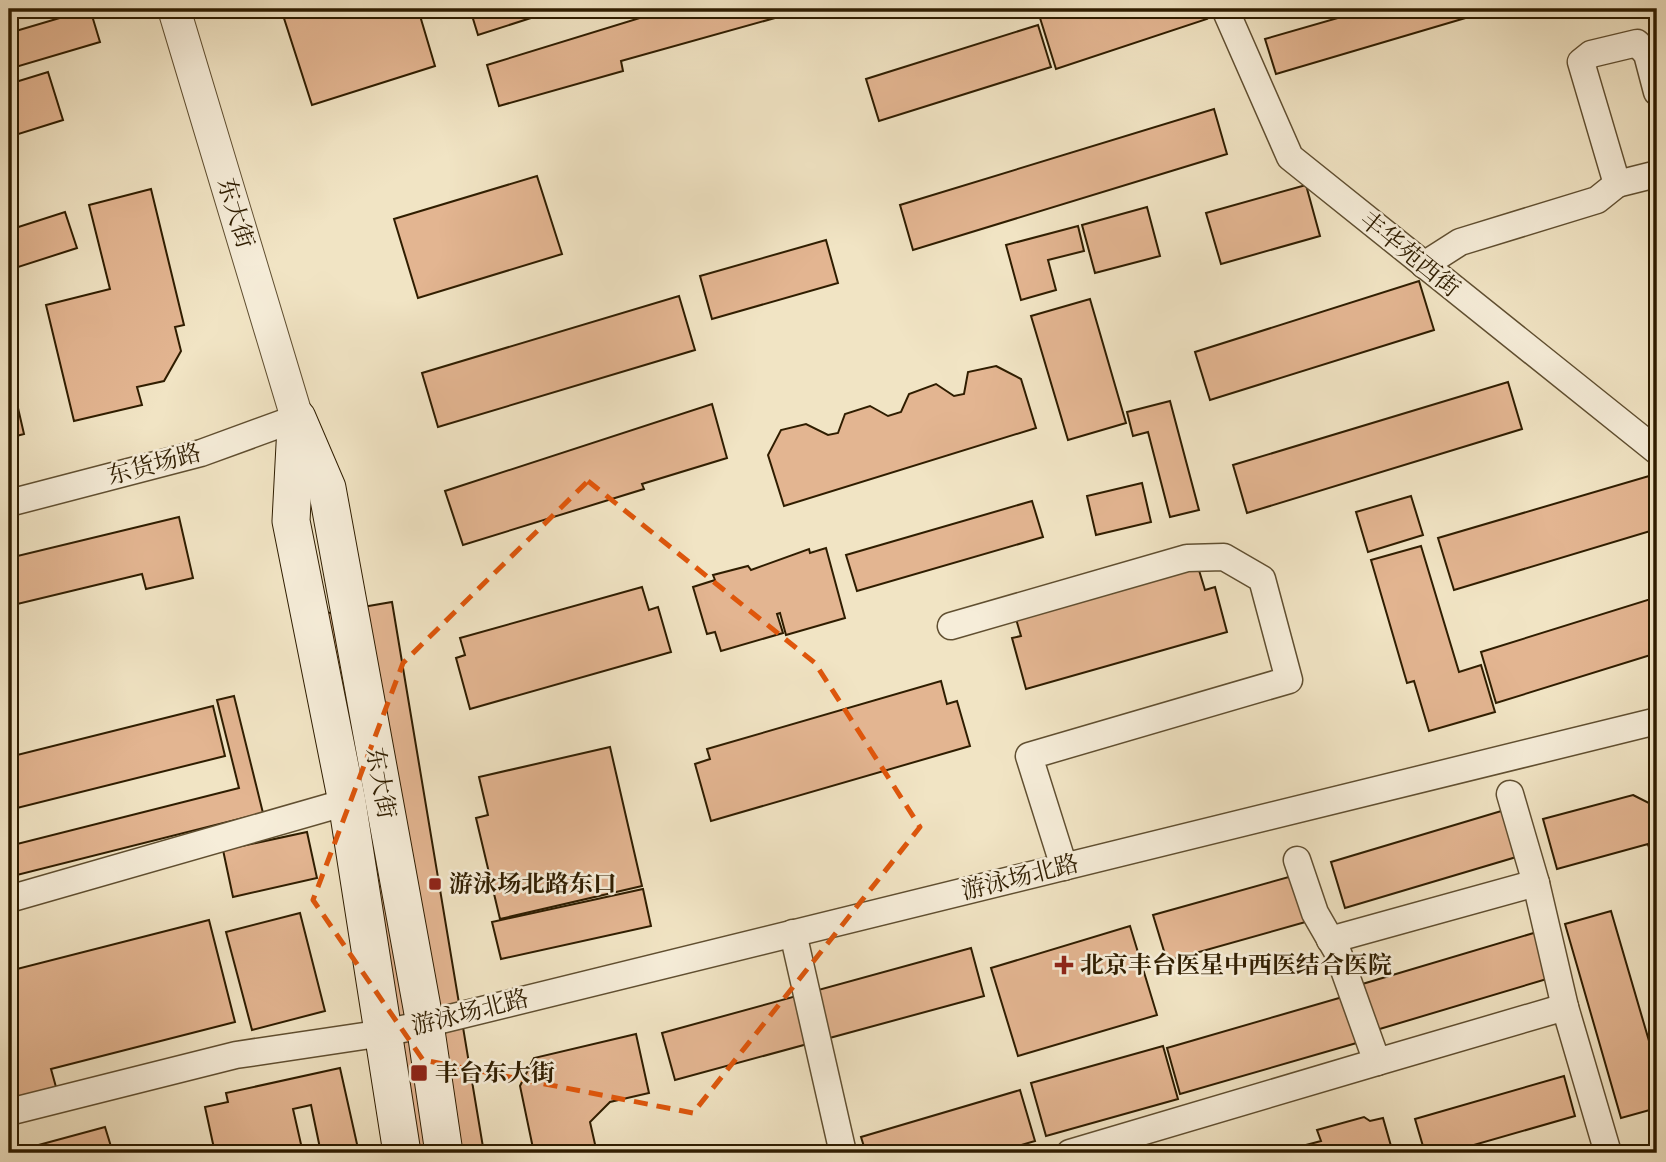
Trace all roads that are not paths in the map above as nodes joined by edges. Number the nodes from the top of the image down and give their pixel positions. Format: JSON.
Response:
{"nodes":[{"id":1,"x":174,"y":9,"type":"edge"},
{"id":2,"x":1225,"y":9,"type":"edge"},
{"id":3,"x":1657,"y":92,"type":"edge"},
{"id":4,"x":1657,"y":174,"type":"edge"},
{"id":5,"x":1617,"y":184,"type":"junction"},
{"id":6,"x":1424,"y":265,"type":"junction"},
{"id":7,"x":297,"y":418,"type":"junction"},
{"id":8,"x":1657,"y":451,"type":"edge"},
{"id":9,"x":9,"y":503,"type":"edge"},
{"id":10,"x":951,"y":626,"type":"dead end"},
{"id":11,"x":1657,"y":721,"type":"edge"},
{"id":12,"x":1510,"y":794,"type":"dead end"},
{"id":13,"x":347,"y":802,"type":"junction"},
{"id":14,"x":1297,"y":860,"type":"dead end"},
{"id":15,"x":1064,"y":867,"type":"junction"},
{"id":16,"x":1536,"y":883,"type":"junction"},
{"id":17,"x":9,"y":899,"type":"edge"},
{"id":18,"x":793,"y":933,"type":"junction"},
{"id":19,"x":1330,"y":940,"type":"junction"},
{"id":20,"x":1565,"y":1007,"type":"junction"},
{"id":21,"x":425,"y":1024,"type":"junction"},
{"id":22,"x":384,"y":1033,"type":"junction"},
{"id":23,"x":1377,"y":1062,"type":"junction"},
{"id":24,"x":9,"y":1112,"type":"edge"},
{"id":25,"x":402,"y":1153,"type":"edge"},
{"id":26,"x":444,"y":1153,"type":"edge"},
{"id":27,"x":843,"y":1153,"type":"edge"},
{"id":28,"x":1070,"y":1153,"type":"edge"},
{"id":29,"x":1608,"y":1153,"type":"edge"}],
"edges":[{"from":1,"to":7,"type":"street","name":"东大街"},
{"from":2,"to":6,"type":"street","name":"丰华苑西街"},
{"from":3,"to":5,"type":"street"},
{"from":4,"to":5,"type":"street"},
{"from":5,"to":6,"type":"street"},
{"from":6,"to":8,"type":"street","name":"丰华苑西街"},
{"from":7,"to":9,"type":"street","name":"东货场路"},
{"from":7,"to":13,"type":"main road","name":"东大街"},
{"from":7,"to":21,"type":"main road","name":"东大街"},
{"from":10,"to":15,"type":"street"},
{"from":11,"to":15,"type":"street","name":"游泳场北路"},
{"from":12,"to":16,"type":"street"},
{"from":13,"to":17,"type":"street"},
{"from":13,"to":22,"type":"main road","name":"东大街"},
{"from":14,"to":19,"type":"street"},
{"from":15,"to":18,"type":"street","name":"游泳场北路"},
{"from":16,"to":19,"type":"street"},
{"from":16,"to":20,"type":"street"},
{"from":18,"to":21,"type":"street","name":"游泳场北路"},
{"from":18,"to":27,"type":"street"},
{"from":19,"to":23,"type":"street"},
{"from":20,"to":23,"type":"street"},
{"from":20,"to":29,"type":"street"},
{"from":21,"to":22,"type":"street","name":"游泳场北路"},
{"from":21,"to":26,"type":"main road","name":"东大街"},
{"from":22,"to":24,"type":"street","name":"游泳场北路"},
{"from":22,"to":25,"type":"main road","name":"东大街"},
{"from":23,"to":28,"type":"street"}]}
